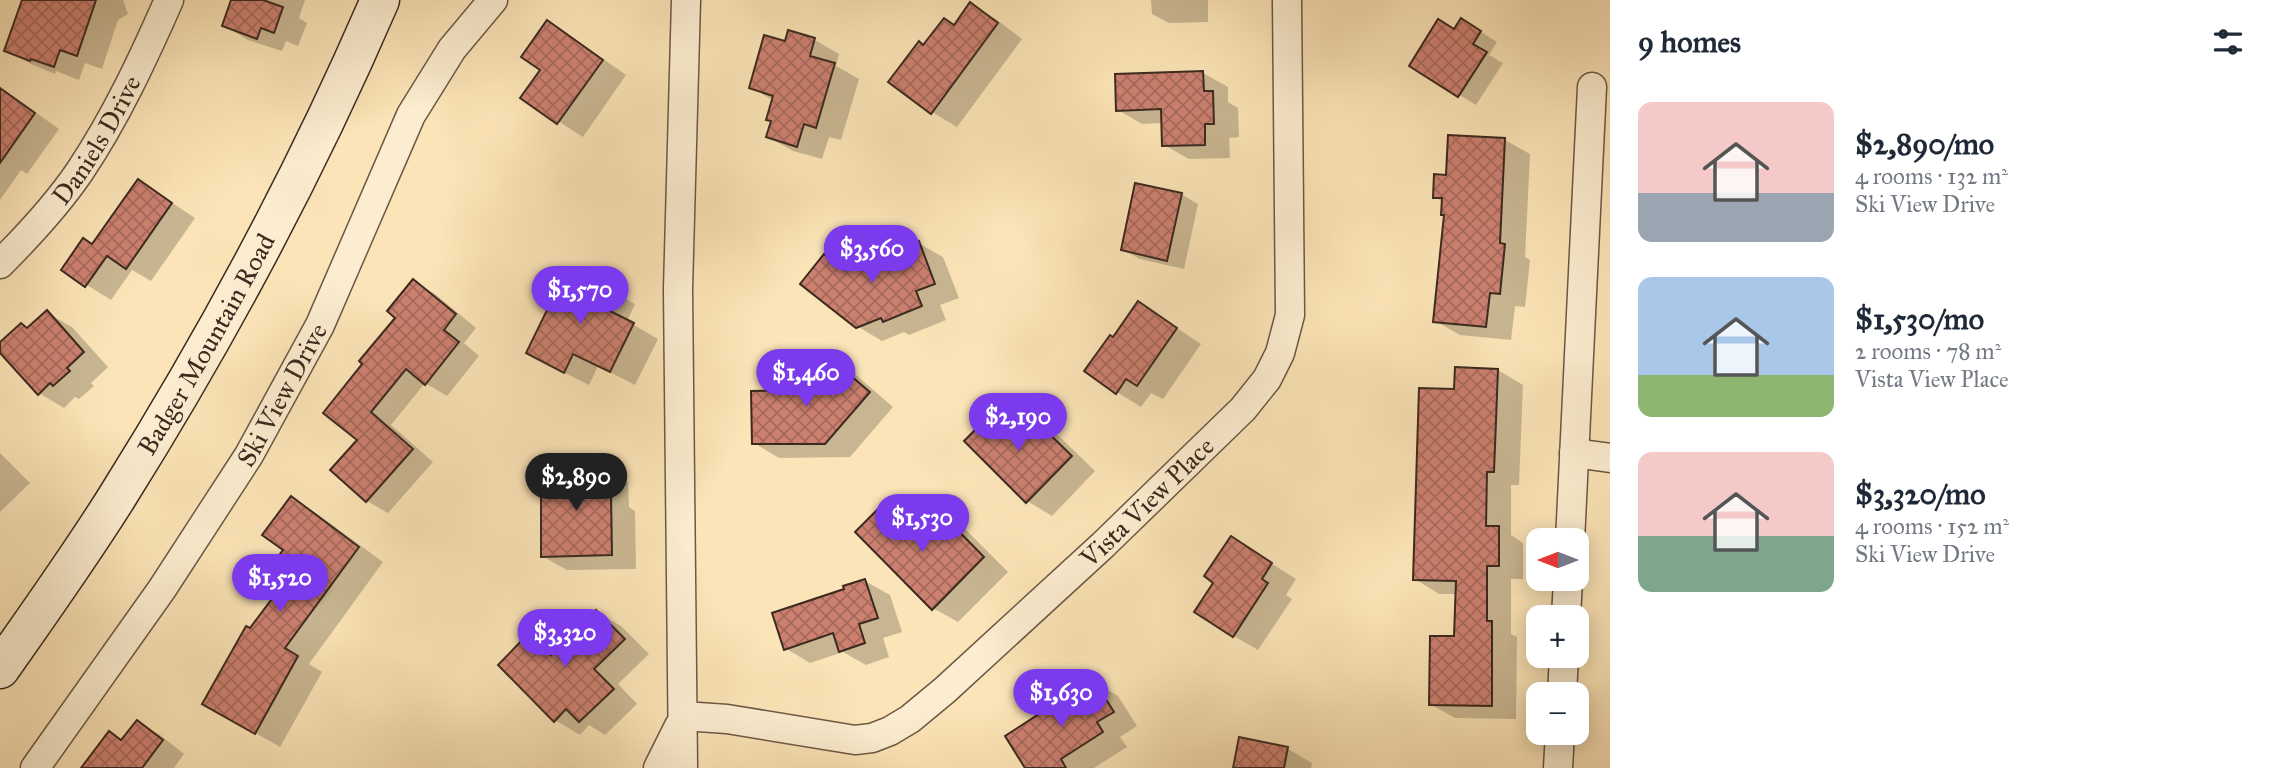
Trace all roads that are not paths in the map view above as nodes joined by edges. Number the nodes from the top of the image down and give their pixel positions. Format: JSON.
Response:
{"nodes":[{"id":1,"x":169,"y":0,"type":"edge"},
{"id":2,"x":380,"y":0,"type":"edge"},
{"id":3,"x":493,"y":0,"type":"edge"},
{"id":4,"x":686,"y":0,"type":"edge"},
{"id":5,"x":1287,"y":0,"type":"edge"},
{"id":6,"x":1592,"y":87,"type":"dead end"},
{"id":7,"x":0,"y":264,"type":"edge"},
{"id":8,"x":1574,"y":453,"type":"junction"},
{"id":9,"x":1610,"y":458,"type":"edge"},
{"id":10,"x":1571,"y":528,"type":"edge"},
{"id":11,"x":0,"y":668,"type":"edge"},
{"id":12,"x":683,"y":716,"type":"junction"},
{"id":13,"x":1559,"y":745,"type":"edge"},
{"id":14,"x":35,"y":768,"type":"edge"},
{"id":15,"x":658,"y":768,"type":"edge"},
{"id":16,"x":683,"y":768,"type":"edge"},
{"id":17,"x":1558,"y":768,"type":"edge"}],
"edges":[{"from":1,"to":7,"type":"street","name":"Daniels Drive"},
{"from":2,"to":11,"type":"main road","name":"Badger Mountain Road"},
{"from":3,"to":14,"type":"street","name":"Ski View Drive"},
{"from":4,"to":12,"type":"street"},
{"from":5,"to":12,"type":"street","name":"Vista View Place"},
{"from":6,"to":8,"type":"street"},
{"from":8,"to":9,"type":"street"},
{"from":8,"to":10,"type":"street"},
{"from":12,"to":15,"type":"street"},
{"from":12,"to":16,"type":"street"},
{"from":13,"to":17,"type":"street"}]}
